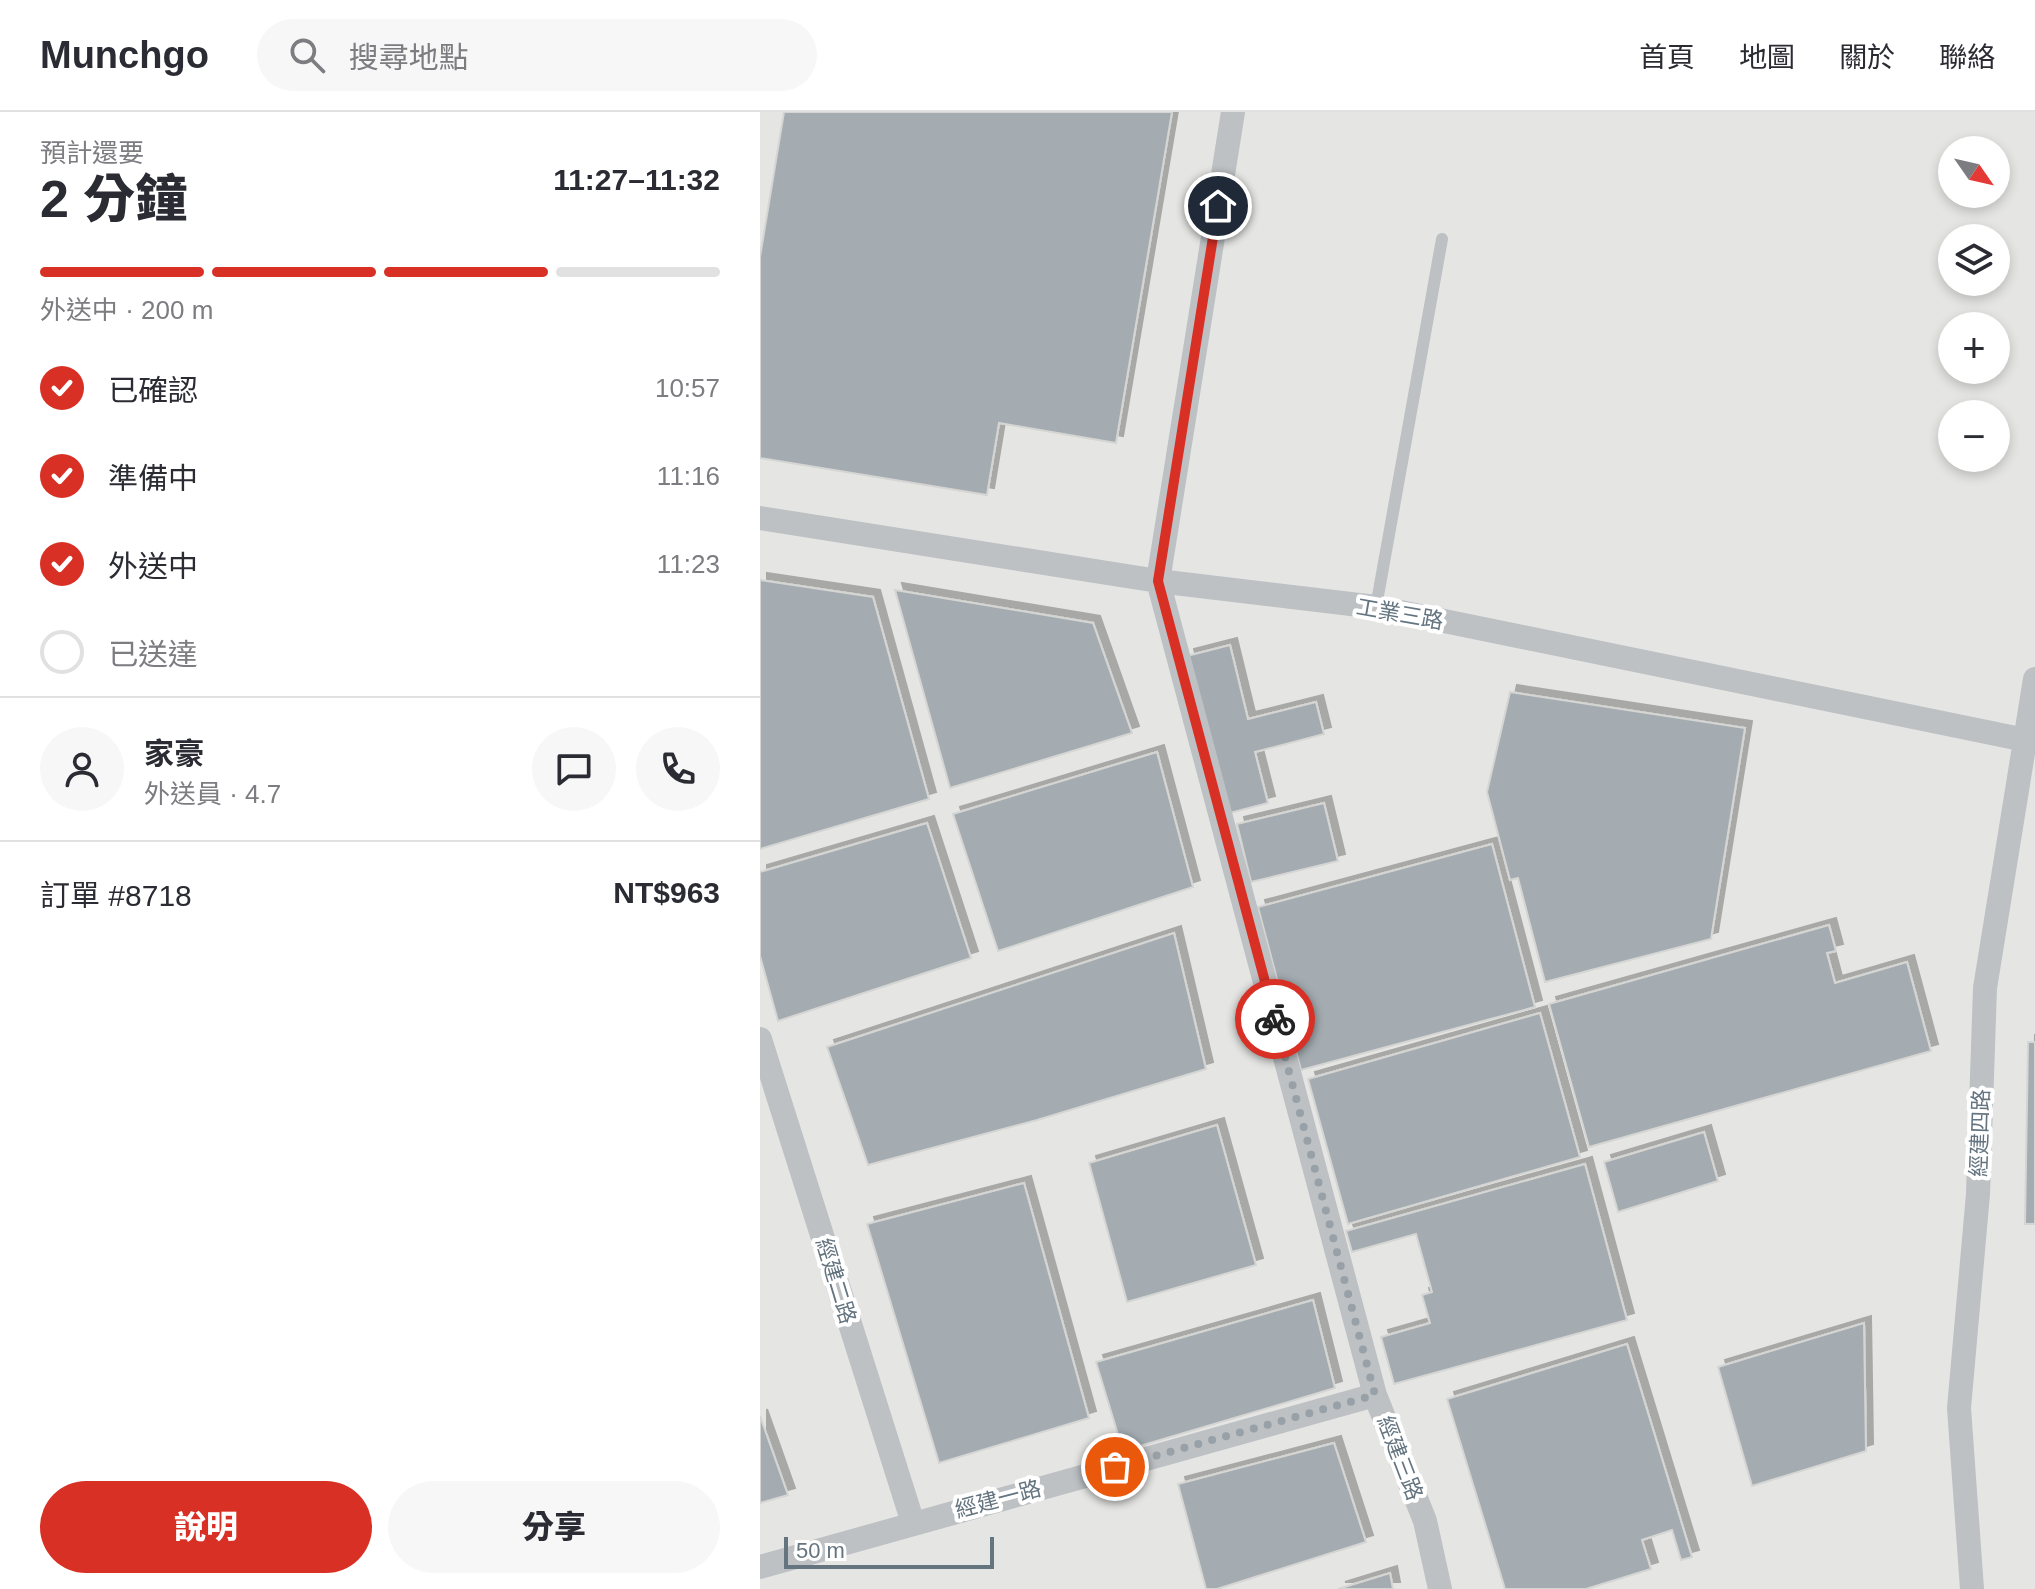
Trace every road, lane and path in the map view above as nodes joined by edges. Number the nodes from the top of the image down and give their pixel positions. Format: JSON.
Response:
{"nodes":[{"id":1,"x":1233,"y":112,"type":"edge"},
{"id":2,"x":1442,"y":239,"type":"dead end"},
{"id":3,"x":760,"y":518,"type":"edge"},
{"id":4,"x":1158,"y":581,"type":"junction"},
{"id":5,"x":1376,"y":607,"type":"junction"},
{"id":6,"x":2035,"y":679,"type":"edge"},
{"id":7,"x":2030,"y":741,"type":"edge"},
{"id":8,"x":760,"y":1039,"type":"edge"},
{"id":9,"x":1375,"y":1395,"type":"junction"},
{"id":10,"x":913,"y":1523,"type":"junction"},
{"id":11,"x":760,"y":1567,"type":"edge"},
{"id":12,"x":1440,"y":1589,"type":"edge"},
{"id":13,"x":1972,"y":1589,"type":"edge"}],
"edges":[{"from":1,"to":4,"type":"street","name":"經建三路"},
{"from":2,"to":5,"type":"lane"},
{"from":3,"to":4,"type":"street","name":"工業三路"},
{"from":4,"to":5,"type":"street","name":"工業三路"},
{"from":4,"to":9,"type":"street","name":"經建三路"},
{"from":5,"to":7,"type":"street","name":"工業三路"},
{"from":6,"to":7,"type":"street","name":"經建四路"},
{"from":7,"to":13,"type":"street","name":"經建四路"},
{"from":8,"to":10,"type":"street","name":"經建二路"},
{"from":9,"to":10,"type":"street","name":"經建一路"},
{"from":9,"to":12,"type":"street","name":"經建三路"},
{"from":10,"to":11,"type":"street","name":"經建一路"}]}
